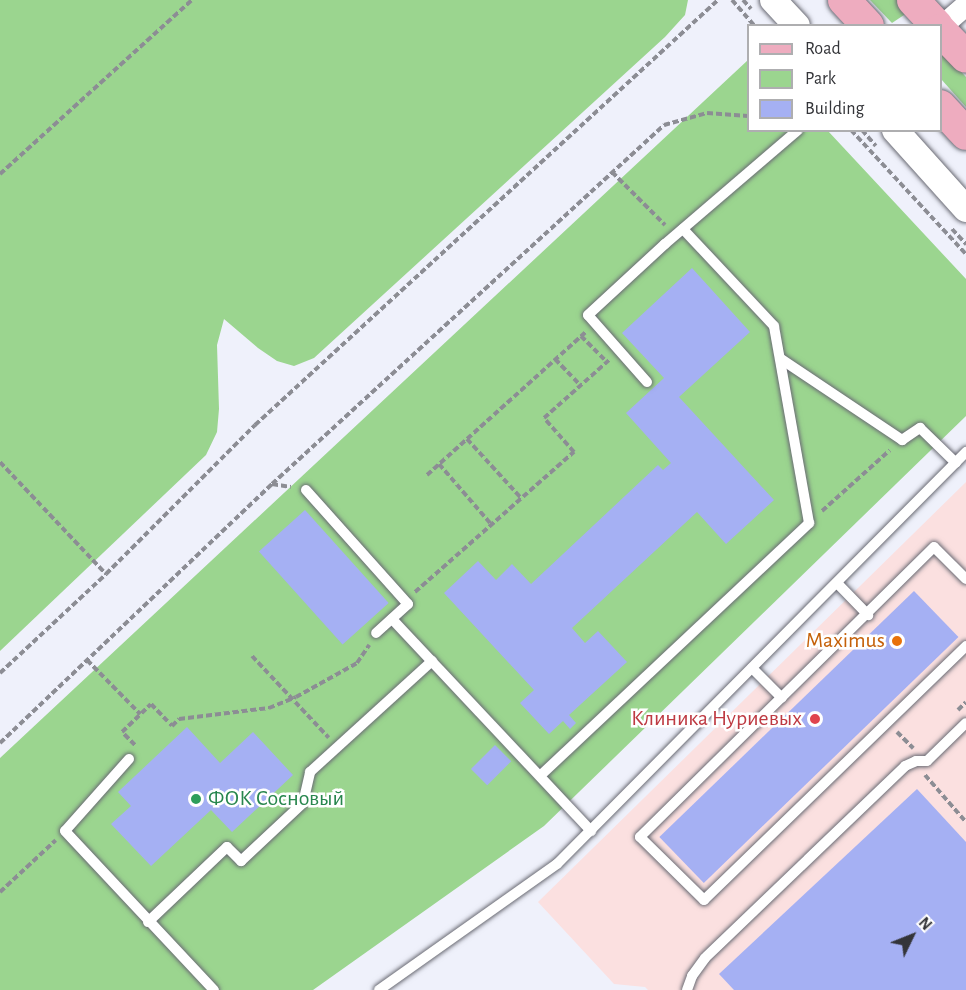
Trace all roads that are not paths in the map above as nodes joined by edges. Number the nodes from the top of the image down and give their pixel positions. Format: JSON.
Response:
{"nodes":[{"id":1,"x":773,"y":0,"type":"edge"},
{"id":2,"x":844,"y":0,"type":"edge"},
{"id":3,"x":913,"y":0,"type":"edge"},
{"id":4,"x":966,"y":4,"type":"edge"},
{"id":5,"x":795,"y":24,"type":"edge"},
{"id":6,"x":866,"y":24,"type":"edge"},
{"id":7,"x":935,"y":24,"type":"edge"},
{"id":8,"x":942,"y":25,"type":"edge"},
{"id":9,"x":942,"y":31,"type":"edge"},
{"id":10,"x":966,"y":57,"type":"edge"},
{"id":11,"x":942,"y":107,"type":"edge"},
{"id":12,"x":796,"y":132,"type":"edge"},
{"id":13,"x":897,"y":132,"type":"edge"},
{"id":14,"x":966,"y":134,"type":"edge"},
{"id":15,"x":966,"y":209,"type":"edge"},
{"id":16,"x":679,"y":232,"type":"junction"},
{"id":17,"x":781,"y":359,"type":"junction"},
{"id":18,"x":647,"y":382,"type":"dead end"},
{"id":19,"x":966,"y":452,"type":"edge"},
{"id":20,"x":956,"y":463,"type":"junction"},
{"id":21,"x":306,"y":490,"type":"road end"},
{"id":22,"x":966,"y":579,"type":"edge"},
{"id":23,"x":837,"y":583,"type":"junction"},
{"id":24,"x":868,"y":615,"type":"junction"},
{"id":25,"x":392,"y":619,"type":"junction"},
{"id":26,"x":376,"y":633,"type":"road end"},
{"id":27,"x":966,"y":646,"type":"edge"},
{"id":28,"x":432,"y":661,"type":"junction"},
{"id":29,"x":752,"y":668,"type":"junction"},
{"id":30,"x":782,"y":698,"type":"junction"},
{"id":31,"x":966,"y":723,"type":"edge"},
{"id":32,"x":129,"y":759,"type":"road end"},
{"id":33,"x":541,"y":775,"type":"junction"},
{"id":34,"x":591,"y":831,"type":"junction"},
{"id":35,"x":148,"y":922,"type":"junction"},
{"id":36,"x":214,"y":990,"type":"edge"},
{"id":37,"x":379,"y":990,"type":"edge"},
{"id":38,"x":687,"y":990,"type":"edge"}],
"edges":[{"from":1,"to":5,"type":"street"},
{"from":2,"to":6,"type":"main road"},
{"from":3,"to":7,"type":"main road"},
{"from":4,"to":8,"type":"street"},
{"from":9,"to":10,"type":"main road"},
{"from":11,"to":14,"type":"main road"},
{"from":12,"to":16,"type":"lane"},
{"from":13,"to":15,"type":"street"},
{"from":16,"to":17,"type":"lane"},
{"from":16,"to":18,"type":"lane"},
{"from":17,"to":20,"type":"lane"},
{"from":17,"to":33,"type":"lane"},
{"from":19,"to":20,"type":"lane"},
{"from":20,"to":23,"type":"lane"},
{"from":21,"to":25,"type":"lane"},
{"from":22,"to":24,"type":"lane"},
{"from":23,"to":24,"type":"lane"},
{"from":23,"to":29,"type":"lane"},
{"from":24,"to":30,"type":"lane"},
{"from":25,"to":26,"type":"lane"},
{"from":25,"to":28,"type":"lane"},
{"from":27,"to":30,"type":"lane"},
{"from":28,"to":33,"type":"lane"},
{"from":28,"to":35,"type":"lane"},
{"from":29,"to":30,"type":"lane"},
{"from":29,"to":34,"type":"lane"},
{"from":31,"to":38,"type":"lane"},
{"from":32,"to":35,"type":"lane"},
{"from":33,"to":34,"type":"lane"},
{"from":34,"to":37,"type":"lane"},
{"from":35,"to":36,"type":"lane"}]}
